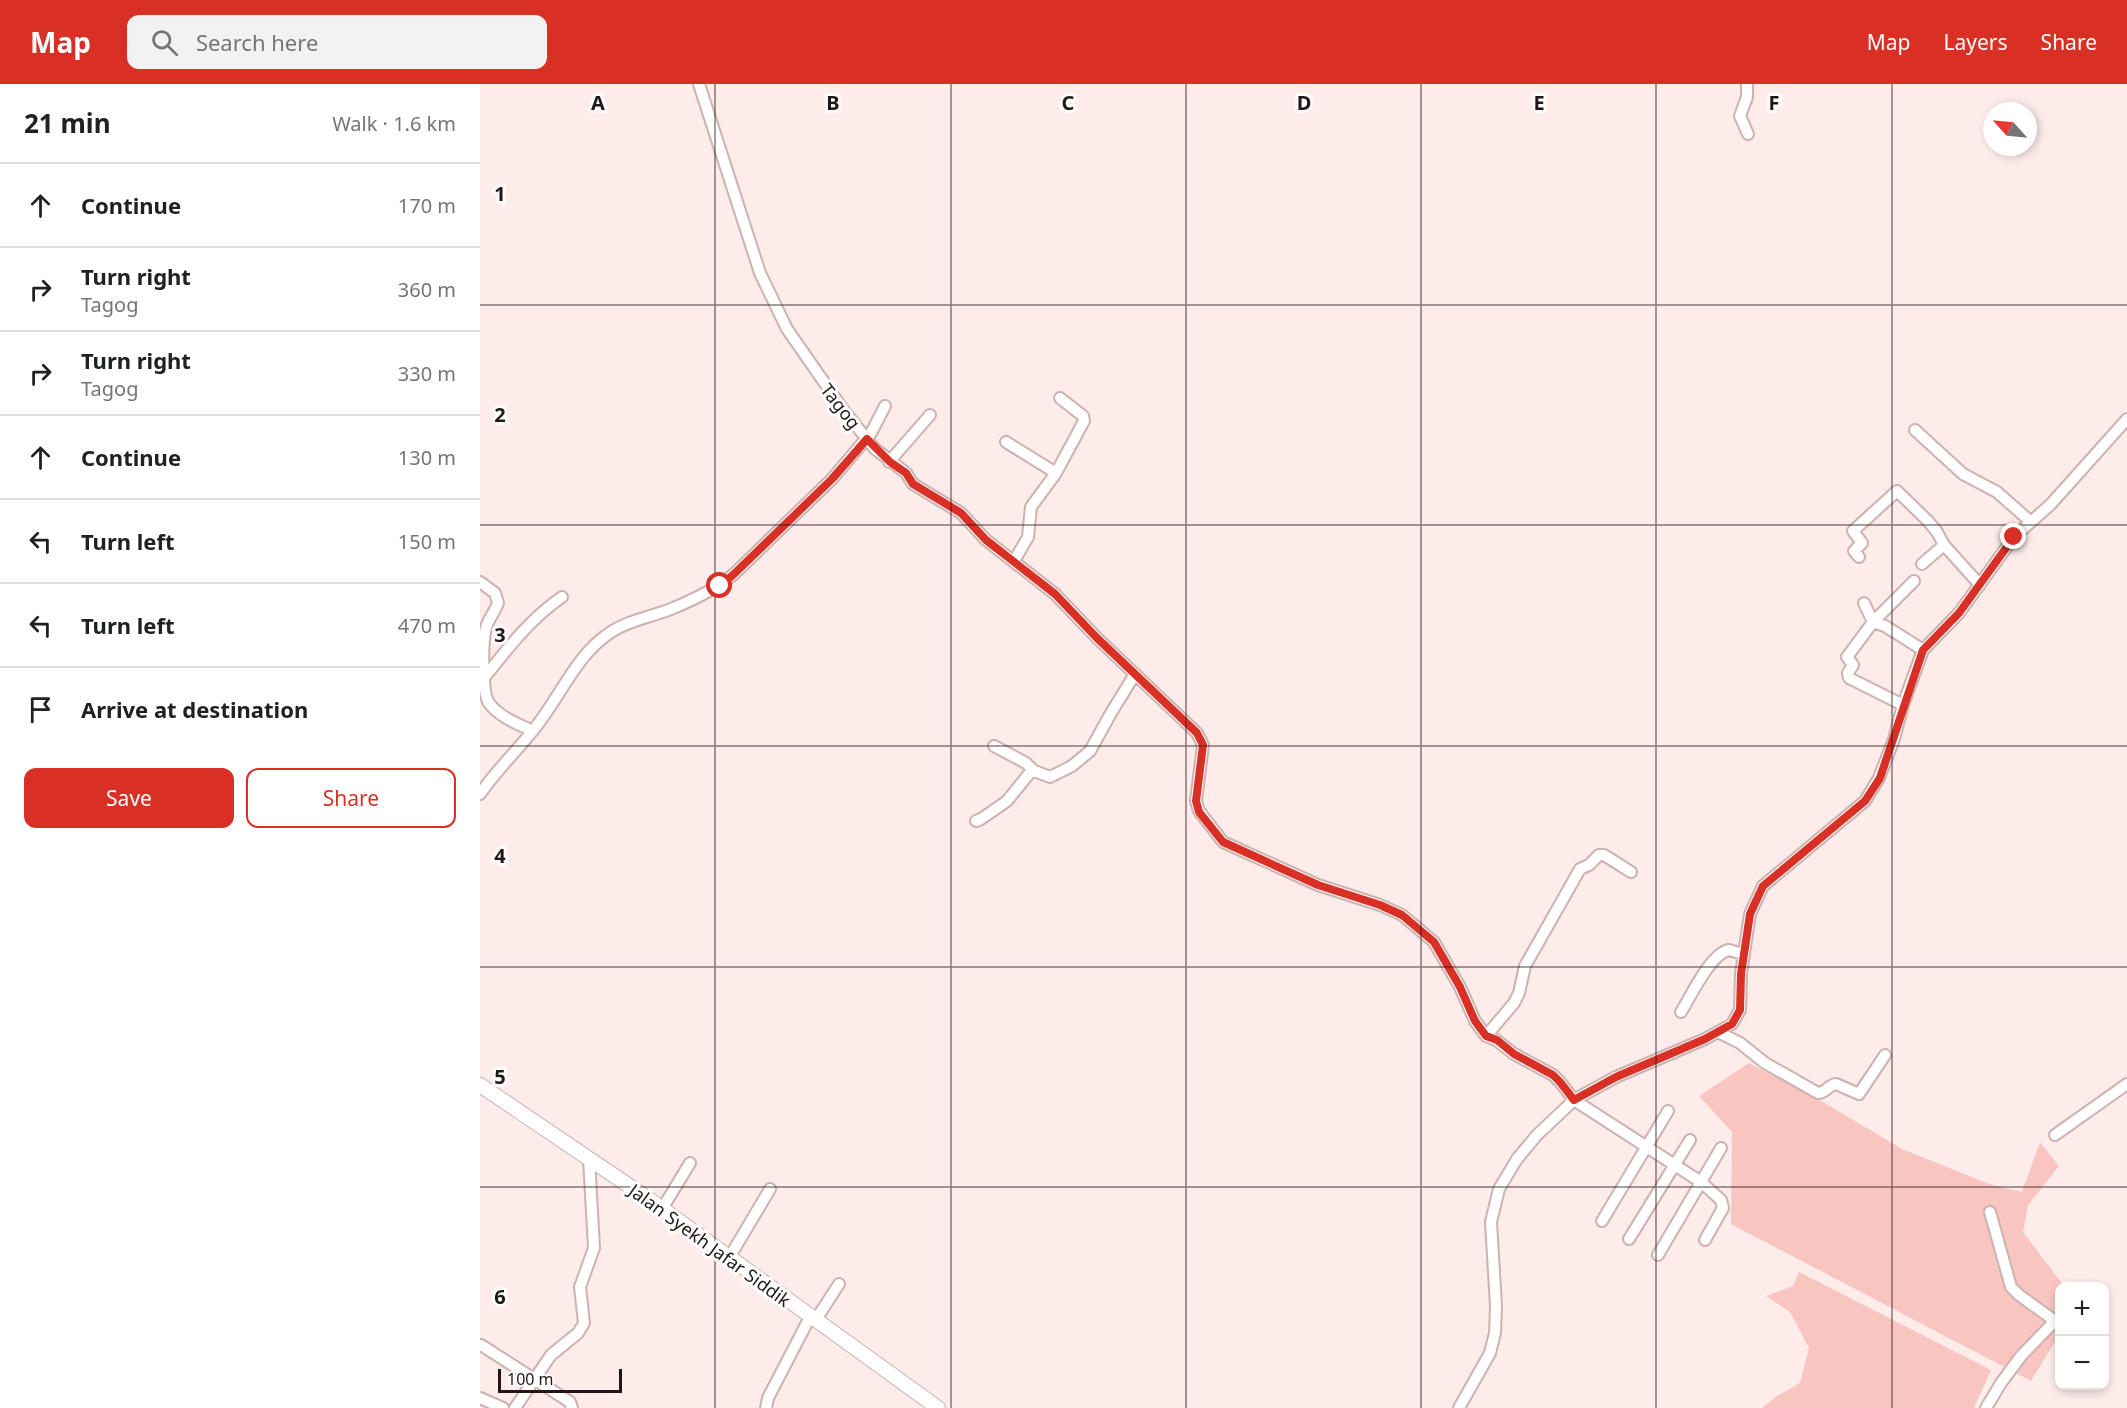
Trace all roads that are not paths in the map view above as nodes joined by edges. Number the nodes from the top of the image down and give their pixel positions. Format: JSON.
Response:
{"nodes":[{"id":1,"x":699,"y":84,"type":"edge"},
{"id":2,"x":1747,"y":84,"type":"edge"},
{"id":3,"x":1748,"y":134,"type":"dead end"},
{"id":4,"x":1060,"y":399,"type":"dead end"},
{"id":5,"x":885,"y":406,"type":"dead end"},
{"id":6,"x":930,"y":415,"type":"dead end"},
{"id":7,"x":2127,"y":419,"type":"edge"},
{"id":8,"x":1915,"y":430,"type":"dead end"},
{"id":9,"x":867,"y":439,"type":"junction"},
{"id":10,"x":1006,"y":442,"type":"dead end"},
{"id":11,"x":890,"y":462,"type":"junction"},
{"id":12,"x":1056,"y":473,"type":"junction"},
{"id":13,"x":2031,"y":522,"type":"junction"},
{"id":14,"x":1944,"y":545,"type":"junction"},
{"id":15,"x":1859,"y":557,"type":"dead end"},
{"id":16,"x":1014,"y":561,"type":"junction"},
{"id":17,"x":1922,"y":564,"type":"dead end"},
{"id":18,"x":1914,"y":581,"type":"dead end"},
{"id":19,"x":480,"y":582,"type":"edge"},
{"id":20,"x":1980,"y":585,"type":"junction"},
{"id":21,"x":562,"y":597,"type":"dead end"},
{"id":22,"x":1864,"y":603,"type":"dead end"},
{"id":23,"x":1873,"y":622,"type":"junction"},
{"id":24,"x":1923,"y":650,"type":"junction"},
{"id":25,"x":1135,"y":675,"type":"junction"},
{"id":26,"x":484,"y":678,"type":"junction"},
{"id":27,"x":1903,"y":705,"type":"junction"},
{"id":28,"x":533,"y":731,"type":"junction"},
{"id":29,"x":994,"y":746,"type":"dead end"},
{"id":30,"x":1033,"y":770,"type":"junction"},
{"id":31,"x":480,"y":794,"type":"edge"},
{"id":32,"x":976,"y":820,"type":"dead end"},
{"id":33,"x":1630,"y":872,"type":"dead end"},
{"id":34,"x":1743,"y":954,"type":"junction"},
{"id":35,"x":1681,"y":1012,"type":"dead end"},
{"id":36,"x":1718,"y":1032,"type":"junction"},
{"id":37,"x":1486,"y":1036,"type":"junction"},
{"id":38,"x":1885,"y":1055,"type":"dead end"},
{"id":39,"x":2127,"y":1084,"type":"edge"},
{"id":40,"x":480,"y":1085,"type":"edge"},
{"id":41,"x":1574,"y":1100,"type":"junction"},
{"id":42,"x":1668,"y":1111,"type":"dead end"},
{"id":43,"x":2055,"y":1135,"type":"dead end"},
{"id":44,"x":1690,"y":1140,"type":"dead end"},
{"id":45,"x":1647,"y":1148,"type":"junction"},
{"id":46,"x":1721,"y":1148,"type":"dead end"},
{"id":47,"x":589,"y":1158,"type":"junction"},
{"id":48,"x":690,"y":1163,"type":"dead end"},
{"id":49,"x":1675,"y":1166,"type":"junction"},
{"id":50,"x":1701,"y":1182,"type":"junction"},
{"id":51,"x":770,"y":1189,"type":"dead end"},
{"id":52,"x":662,"y":1209,"type":"junction"},
{"id":53,"x":1990,"y":1212,"type":"dead end"},
{"id":54,"x":1602,"y":1221,"type":"dead end"},
{"id":55,"x":1629,"y":1239,"type":"dead end"},
{"id":56,"x":1705,"y":1240,"type":"dead end"},
{"id":57,"x":1658,"y":1255,"type":"dead end"},
{"id":58,"x":729,"y":1258,"type":"junction"},
{"id":59,"x":839,"y":1284,"type":"dead end"},
{"id":60,"x":813,"y":1319,"type":"junction"},
{"id":61,"x":481,"y":1345,"type":"edge"},
{"id":62,"x":535,"y":1379,"type":"junction"},
{"id":63,"x":480,"y":1398,"type":"edge"},
{"id":64,"x":929,"y":1405,"type":"edge"},
{"id":65,"x":766,"y":1407,"type":"edge"},
{"id":66,"x":503,"y":1408,"type":"edge"},
{"id":67,"x":515,"y":1408,"type":"edge"},
{"id":68,"x":572,"y":1408,"type":"edge"},
{"id":69,"x":1459,"y":1408,"type":"edge"},
{"id":70,"x":1986,"y":1408,"type":"edge"}],
"edges":[{"from":1,"to":9,"type":"street","name":"Tagog"},
{"from":2,"to":3,"type":"street"},
{"from":4,"to":12,"type":"street"},
{"from":5,"to":9,"type":"street"},
{"from":6,"to":11,"type":"street"},
{"from":7,"to":13,"type":"street"},
{"from":8,"to":13,"type":"street"},
{"from":9,"to":11,"type":"street","name":"Tagog"},
{"from":9,"to":28,"type":"street"},
{"from":10,"to":12,"type":"street"},
{"from":11,"to":16,"type":"street","name":"Tagog"},
{"from":12,"to":16,"type":"street"},
{"from":13,"to":20,"type":"street"},
{"from":14,"to":15,"type":"street"},
{"from":14,"to":17,"type":"street"},
{"from":14,"to":20,"type":"street"},
{"from":16,"to":25,"type":"street","name":"Tagog"},
{"from":18,"to":23,"type":"street"},
{"from":19,"to":26,"type":"street"},
{"from":20,"to":24,"type":"street"},
{"from":21,"to":26,"type":"street"},
{"from":22,"to":23,"type":"street"},
{"from":23,"to":24,"type":"street"},
{"from":23,"to":27,"type":"street"},
{"from":24,"to":27,"type":"street"},
{"from":25,"to":30,"type":"street"},
{"from":25,"to":37,"type":"street","name":"Tagog"},
{"from":26,"to":28,"type":"street"},
{"from":27,"to":34,"type":"street"},
{"from":28,"to":31,"type":"street"},
{"from":29,"to":30,"type":"street"},
{"from":30,"to":32,"type":"street"},
{"from":33,"to":37,"type":"street"},
{"from":34,"to":35,"type":"street"},
{"from":34,"to":36,"type":"street"},
{"from":36,"to":38,"type":"street"},
{"from":36,"to":41,"type":"street"},
{"from":37,"to":41,"type":"street"},
{"from":39,"to":43,"type":"street"},
{"from":40,"to":47,"type":"main road","name":"Jalan Syekh Jafar Siddik"},
{"from":41,"to":45,"type":"street"},
{"from":41,"to":69,"type":"street"},
{"from":42,"to":45,"type":"street"},
{"from":44,"to":49,"type":"street"},
{"from":45,"to":49,"type":"street"},
{"from":45,"to":54,"type":"street"},
{"from":46,"to":50,"type":"street"},
{"from":47,"to":52,"type":"main road","name":"Jalan Syekh Jafar Siddik"},
{"from":47,"to":62,"type":"street"},
{"from":48,"to":52,"type":"street"},
{"from":49,"to":50,"type":"street"},
{"from":49,"to":55,"type":"street"},
{"from":50,"to":56,"type":"street"},
{"from":50,"to":57,"type":"street"},
{"from":51,"to":58,"type":"street"},
{"from":52,"to":58,"type":"main road","name":"Jalan Syekh Jafar Siddik"},
{"from":53,"to":70,"type":"street"},
{"from":58,"to":60,"type":"main road","name":"Jalan Syekh Jafar Siddik"},
{"from":59,"to":60,"type":"street"},
{"from":60,"to":64,"type":"main road","name":"Jalan Syekh Jafar Siddik"},
{"from":60,"to":65,"type":"street"},
{"from":61,"to":62,"type":"street"},
{"from":62,"to":67,"type":"street"},
{"from":62,"to":68,"type":"street"},
{"from":63,"to":66,"type":"street"}]}
